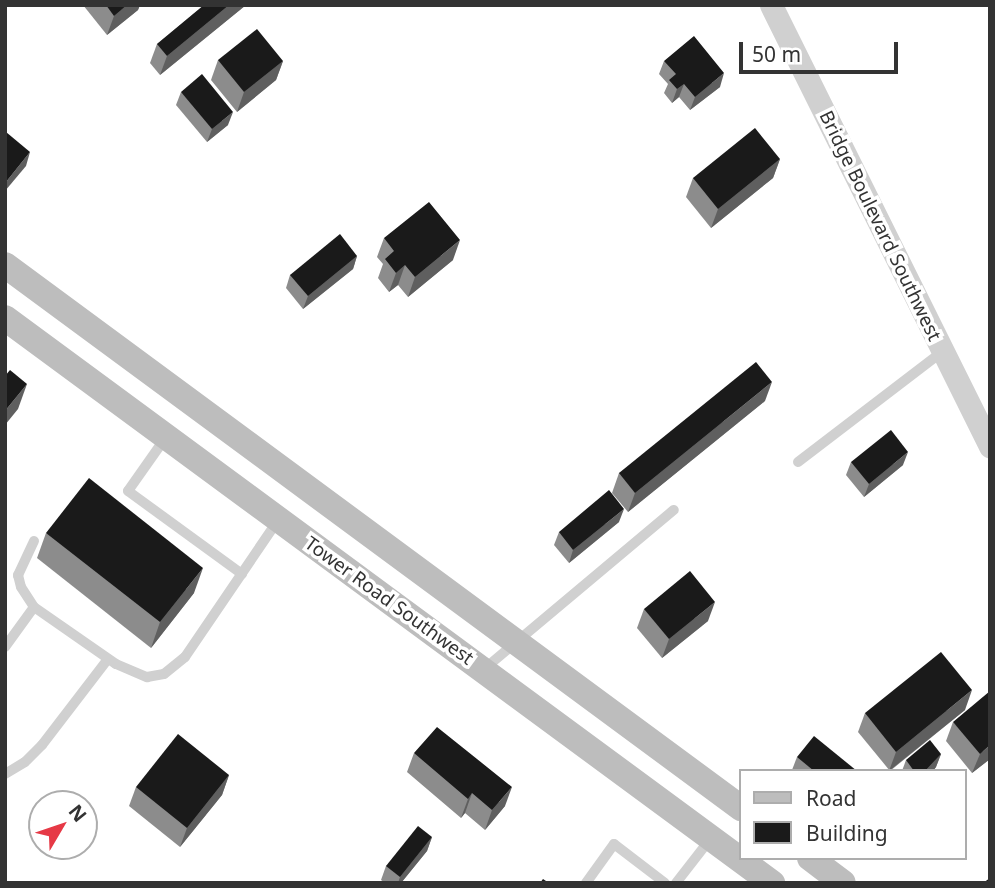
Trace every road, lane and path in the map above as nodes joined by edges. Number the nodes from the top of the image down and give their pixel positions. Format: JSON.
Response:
{"nodes":[{"id":1,"x":771,"y":5,"type":"edge"},
{"id":2,"x":5,"y":265,"type":"edge"},
{"id":3,"x":5,"y":318,"type":"edge"},
{"id":4,"x":943,"y":352,"type":"junction"},
{"id":5,"x":166,"y":437,"type":"junction"},
{"id":6,"x":990,"y":447,"type":"edge"},
{"id":7,"x":798,"y":462,"type":"dead end"},
{"id":8,"x":674,"y":510,"type":"dead end"},
{"id":9,"x":278,"y":520,"type":"junction"},
{"id":10,"x":34,"y":541,"type":"dead end"},
{"id":11,"x":242,"y":574,"type":"junction"},
{"id":12,"x":34,"y":607,"type":"junction"},
{"id":13,"x":516,"y":642,"type":"junction"},
{"id":14,"x":5,"y":648,"type":"edge"},
{"id":15,"x":108,"y":659,"type":"junction"},
{"id":16,"x":483,"y":670,"type":"junction"},
{"id":17,"x":5,"y":774,"type":"edge"},
{"id":18,"x":740,"y":807,"type":"edge"},
{"id":19,"x":712,"y":838,"type":"junction"},
{"id":20,"x":740,"y":859,"type":"edge"},
{"id":21,"x":741,"y":860,"type":"edge"},
{"id":22,"x":813,"y":860,"type":"edge"},
{"id":23,"x":586,"y":883,"type":"edge"},
{"id":24,"x":665,"y":883,"type":"edge"},
{"id":25,"x":676,"y":883,"type":"edge"},
{"id":26,"x":772,"y":883,"type":"edge"},
{"id":27,"x":843,"y":883,"type":"edge"}],
"edges":[{"from":1,"to":4,"type":"street","name":"Bridge Boulevard Southwest"},
{"from":2,"to":13,"type":"main road"},
{"from":3,"to":5,"type":"main road","name":"Tower Road Southwest"},
{"from":4,"to":6,"type":"street","name":"Bridge Boulevard Southwest"},
{"from":4,"to":7,"type":"lane"},
{"from":5,"to":9,"type":"main road","name":"Tower Road Southwest"},
{"from":5,"to":11,"type":"lane"},
{"from":8,"to":13,"type":"lane"},
{"from":9,"to":11,"type":"lane"},
{"from":9,"to":16,"type":"main road","name":"Tower Road Southwest"},
{"from":10,"to":12,"type":"lane"},
{"from":11,"to":15,"type":"lane"},
{"from":12,"to":14,"type":"lane"},
{"from":12,"to":15,"type":"lane"},
{"from":13,"to":16,"type":"lane"},
{"from":13,"to":18,"type":"main road"},
{"from":15,"to":17,"type":"lane"},
{"from":16,"to":19,"type":"main road","name":"Tower Road Southwest"},
{"from":19,"to":20,"type":"main road","name":"Tower Road Southwest"},
{"from":19,"to":25,"type":"lane"},
{"from":21,"to":26,"type":"main road","name":"Tower Road Southwest"},
{"from":22,"to":27,"type":"main road"},
{"from":23,"to":24,"type":"lane"}]}
